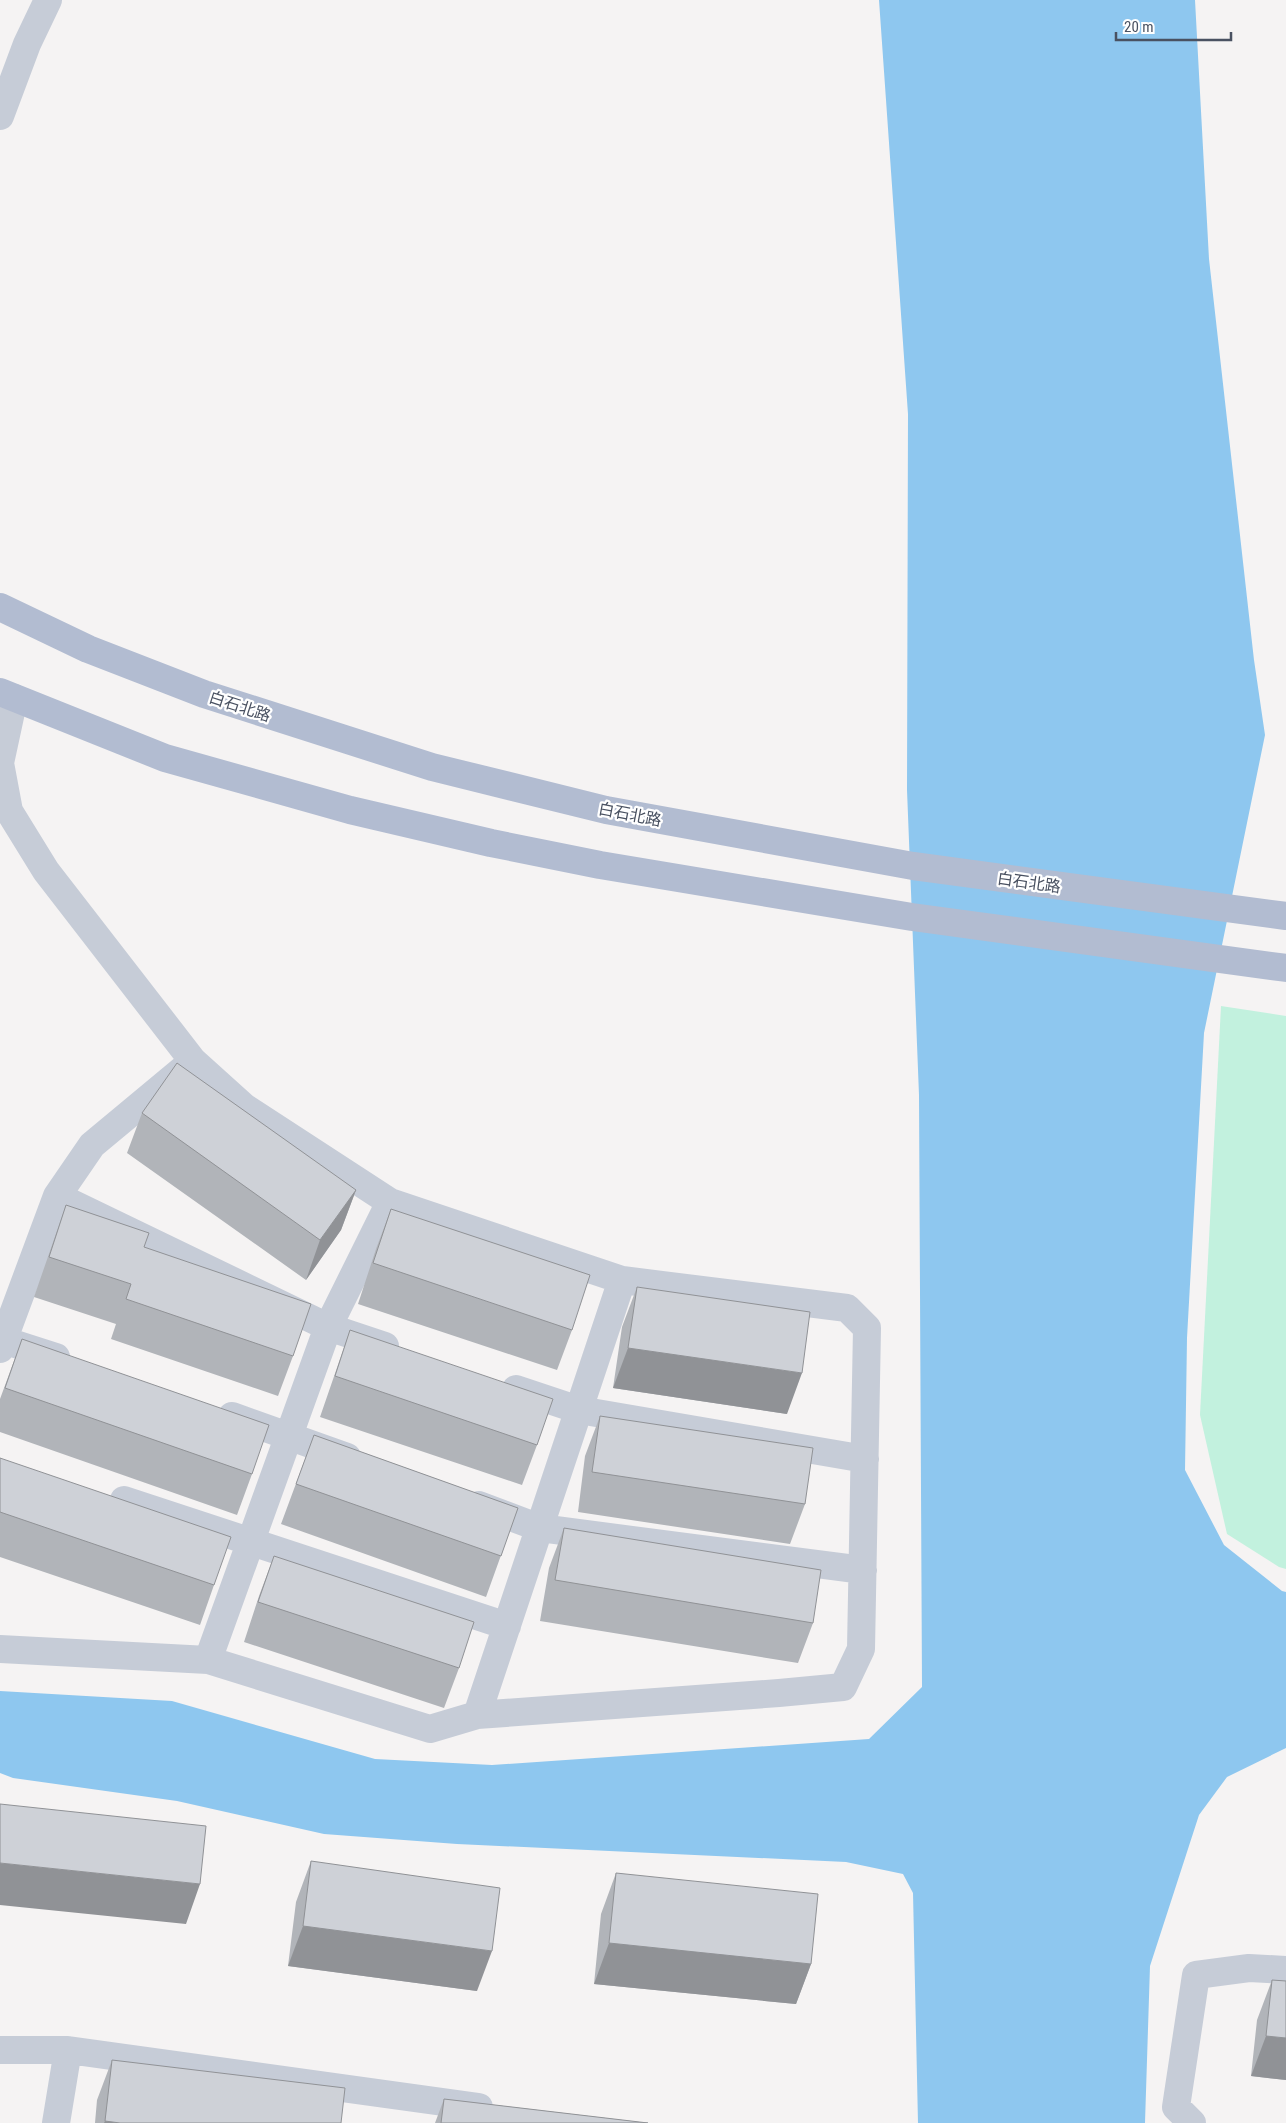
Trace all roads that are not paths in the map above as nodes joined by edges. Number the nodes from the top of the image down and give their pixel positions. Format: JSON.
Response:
{"nodes":[{"id":1,"x":48,"y":0,"type":"edge"},
{"id":2,"x":0,"y":116,"type":"edge"},
{"id":3,"x":0,"y":607,"type":"edge"},
{"id":4,"x":7,"y":695,"type":"edge"},
{"id":5,"x":1286,"y":916,"type":"edge"},
{"id":6,"x":1286,"y":968,"type":"edge"},
{"id":7,"x":193,"y":1061,"type":"junction"},
{"id":8,"x":57,"y":1196,"type":"junction"},
{"id":9,"x":390,"y":1202,"type":"junction"},
{"id":10,"x":622,"y":1280,"type":"junction"},
{"id":11,"x":328,"y":1327,"type":"junction"},
{"id":12,"x":2,"y":1345,"type":"edge"},
{"id":13,"x":412,"y":1355,"type":"edge"},
{"id":14,"x":77,"y":1364,"type":"edge"},
{"id":15,"x":495,"y":1382,"type":"edge"},
{"id":16,"x":206,"y":1407,"type":"edge"},
{"id":17,"x":579,"y":1410,"type":"junction"},
{"id":18,"x":288,"y":1435,"type":"junction"},
{"id":19,"x":865,"y":1459,"type":"junction"},
{"id":20,"x":372,"y":1466,"type":"edge"},
{"id":21,"x":102,"y":1493,"type":"edge"},
{"id":22,"x":456,"y":1497,"type":"edge"},
{"id":23,"x":540,"y":1528,"type":"junction"},
{"id":24,"x":250,"y":1542,"type":"junction"},
{"id":25,"x":863,"y":1570,"type":"junction"},
{"id":26,"x":507,"y":1626,"type":"junction"},
{"id":27,"x":0,"y":1649,"type":"edge"},
{"id":28,"x":208,"y":1660,"type":"junction"},
{"id":29,"x":477,"y":1715,"type":"junction"},
{"id":30,"x":1286,"y":1970,"type":"edge"},
{"id":31,"x":0,"y":2050,"type":"edge"},
{"id":32,"x":68,"y":2050,"type":"junction"},
{"id":33,"x":503,"y":2111,"type":"edge"},
{"id":34,"x":56,"y":2123,"type":"edge"},
{"id":35,"x":1192,"y":2123,"type":"edge"}],
"edges":[{"from":1,"to":2,"type":"street"},
{"from":3,"to":5,"type":"main road","name":"白石北路"},
{"from":4,"to":6,"type":"main road"},
{"from":4,"to":7,"type":"street"},
{"from":7,"to":8,"type":"street"},
{"from":7,"to":9,"type":"street"},
{"from":8,"to":11,"type":"street"},
{"from":8,"to":12,"type":"street"},
{"from":9,"to":10,"type":"street"},
{"from":9,"to":11,"type":"street"},
{"from":10,"to":17,"type":"street"},
{"from":10,"to":19,"type":"street"},
{"from":11,"to":13,"type":"street"},
{"from":11,"to":18,"type":"street"},
{"from":12,"to":14,"type":"street"},
{"from":15,"to":17,"type":"street"},
{"from":16,"to":18,"type":"street"},
{"from":17,"to":19,"type":"street"},
{"from":17,"to":23,"type":"street"},
{"from":18,"to":20,"type":"street"},
{"from":18,"to":24,"type":"street"},
{"from":19,"to":25,"type":"street"},
{"from":21,"to":24,"type":"street"},
{"from":22,"to":23,"type":"street"},
{"from":23,"to":25,"type":"street"},
{"from":23,"to":26,"type":"street"},
{"from":24,"to":26,"type":"street"},
{"from":24,"to":28,"type":"street"},
{"from":25,"to":29,"type":"street"},
{"from":26,"to":29,"type":"street"},
{"from":27,"to":28,"type":"street"},
{"from":28,"to":29,"type":"street"},
{"from":30,"to":35,"type":"street"},
{"from":31,"to":32,"type":"street"},
{"from":32,"to":33,"type":"street"},
{"from":32,"to":34,"type":"street"}]}
